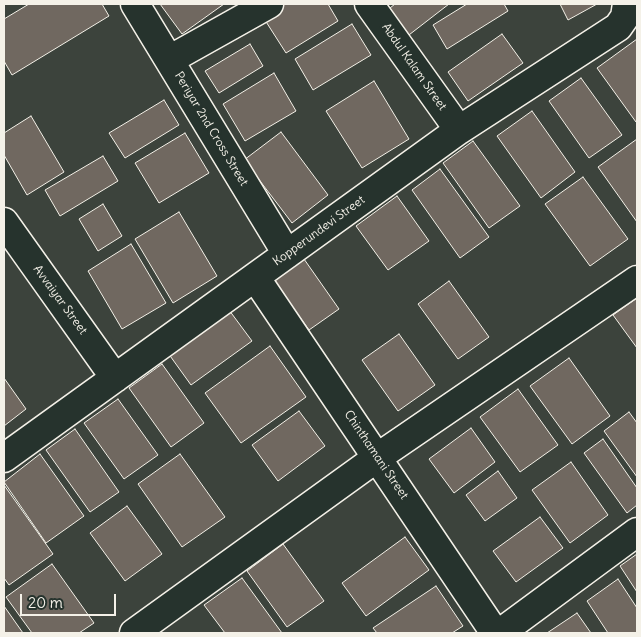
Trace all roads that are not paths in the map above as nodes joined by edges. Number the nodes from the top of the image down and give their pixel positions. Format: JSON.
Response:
{"nodes":[{"id":1,"x":135,"y":4,"type":"edge"},
{"id":2,"x":269,"y":4,"type":"edge"},
{"id":3,"x":369,"y":4,"type":"edge"},
{"id":4,"x":627,"y":4,"type":"edge"},
{"id":5,"x":169,"y":60,"type":"junction"},
{"id":6,"x":459,"y":130,"type":"junction"},
{"id":7,"x":4,"y":222,"type":"edge"},
{"id":8,"x":287,"y":254,"type":"junction"},
{"id":9,"x":255,"y":277,"type":"junction"},
{"id":10,"x":637,"y":280,"type":"edge"},
{"id":11,"x":115,"y":378,"type":"junction"},
{"id":12,"x":378,"y":457,"type":"junction"},
{"id":13,"x":4,"y":458,"type":"edge"},
{"id":14,"x":637,"y":532,"type":"edge"},
{"id":15,"x":134,"y":633,"type":"edge"},
{"id":16,"x":495,"y":633,"type":"edge"},
{"id":17,"x":500,"y":633,"type":"edge"}],
"edges":[{"from":1,"to":5,"type":"street","name":"Periyar 2nd Cross Street"},
{"from":2,"to":5,"type":"street"},
{"from":3,"to":6,"type":"street","name":"Abdul Kalam Street"},
{"from":4,"to":6,"type":"street","name":"Kopperundevi Street"},
{"from":5,"to":8,"type":"street","name":"Periyar 2nd Cross Street"},
{"from":6,"to":8,"type":"street","name":"Kopperundevi Street"},
{"from":7,"to":11,"type":"street","name":"Avvaiyar Street"},
{"from":8,"to":9,"type":"street","name":"Kopperundevi Street"},
{"from":9,"to":11,"type":"street","name":"Kopperundevi Street"},
{"from":9,"to":12,"type":"street","name":"Chinthamani Street"},
{"from":10,"to":12,"type":"street"},
{"from":11,"to":13,"type":"street","name":"Kopperundevi Street"},
{"from":12,"to":15,"type":"street"},
{"from":12,"to":16,"type":"street","name":"Chinthamani Street"},
{"from":14,"to":17,"type":"street"}]}
